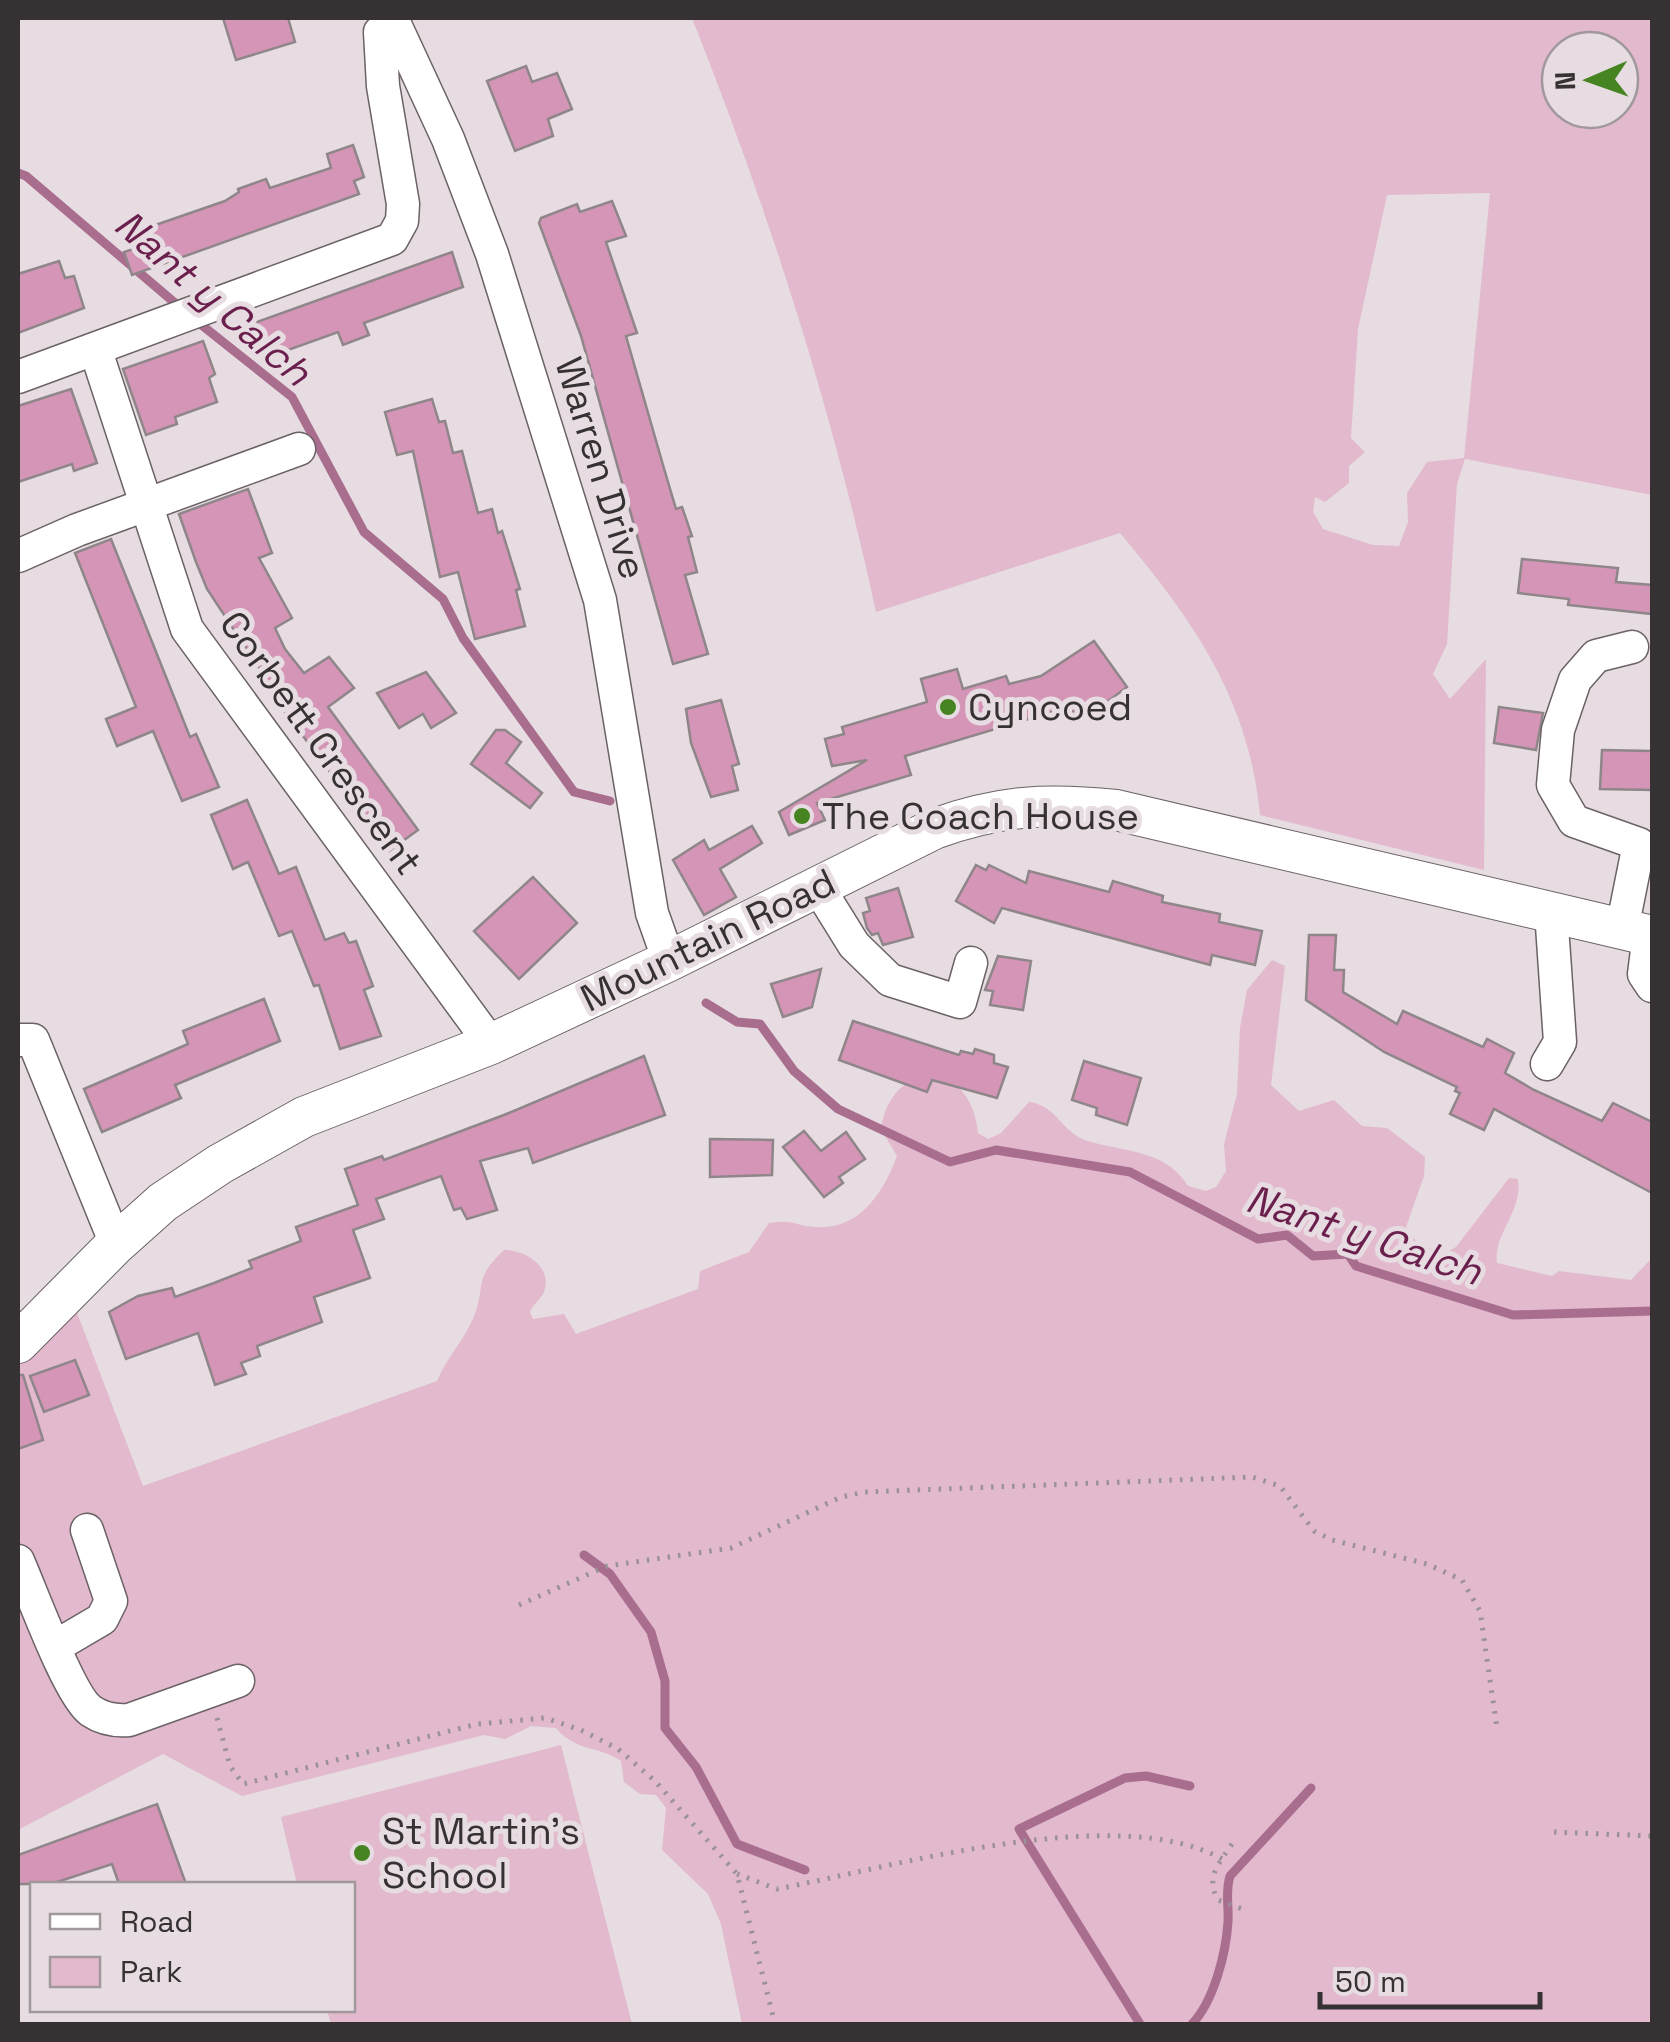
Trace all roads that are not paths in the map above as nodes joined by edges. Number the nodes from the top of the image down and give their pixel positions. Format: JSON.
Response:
{"nodes":[{"id":1,"x":393,"y":19,"type":"edge"},
{"id":2,"x":96,"y":350,"type":"junction"},
{"id":3,"x":18,"y":376,"type":"edge"},
{"id":4,"x":298,"y":449,"type":"dead end"},
{"id":5,"x":146,"y":504,"type":"junction"},
{"id":6,"x":18,"y":556,"type":"edge"},
{"id":7,"x":1632,"y":647,"type":"dead end"},
{"id":8,"x":818,"y":887,"type":"junction"},
{"id":9,"x":1550,"y":911,"type":"junction"},
{"id":10,"x":1641,"y":934,"type":"edge"},
{"id":11,"x":669,"y":961,"type":"junction"},
{"id":12,"x":971,"y":962,"type":"dead end"},
{"id":13,"x":1652,"y":986,"type":"edge"},
{"id":14,"x":18,"y":1040,"type":"edge"},
{"id":15,"x":491,"y":1044,"type":"junction"},
{"id":16,"x":1546,"y":1064,"type":"dead end"},
{"id":17,"x":116,"y":1244,"type":"junction"},
{"id":18,"x":18,"y":1344,"type":"edge"},
{"id":19,"x":87,"y":1530,"type":"dead end"},
{"id":20,"x":18,"y":1561,"type":"edge"},
{"id":21,"x":56,"y":1646,"type":"junction"},
{"id":22,"x":224,"y":1686,"type":"road end"}],
"edges":[{"from":1,"to":2,"type":"street"},
{"from":1,"to":11,"type":"street","name":"Warren Drive"},
{"from":2,"to":3,"type":"street"},
{"from":2,"to":5,"type":"street","name":"Corbett Crescent"},
{"from":4,"to":5,"type":"street"},
{"from":5,"to":6,"type":"street"},
{"from":5,"to":15,"type":"street","name":"Corbett Crescent"},
{"from":7,"to":10,"type":"street"},
{"from":8,"to":9,"type":"main road","name":"Mountain Road"},
{"from":8,"to":11,"type":"main road","name":"Mountain Road"},
{"from":8,"to":12,"type":"street"},
{"from":9,"to":10,"type":"main road","name":"Mountain Road"},
{"from":9,"to":16,"type":"street"},
{"from":10,"to":13,"type":"street"},
{"from":11,"to":15,"type":"main road","name":"Mountain Road"},
{"from":14,"to":17,"type":"street"},
{"from":15,"to":17,"type":"main road","name":"Mountain Road"},
{"from":17,"to":18,"type":"main road","name":"Mountain Road"},
{"from":19,"to":21,"type":"street"},
{"from":20,"to":21,"type":"street"},
{"from":21,"to":22,"type":"street"}]}
